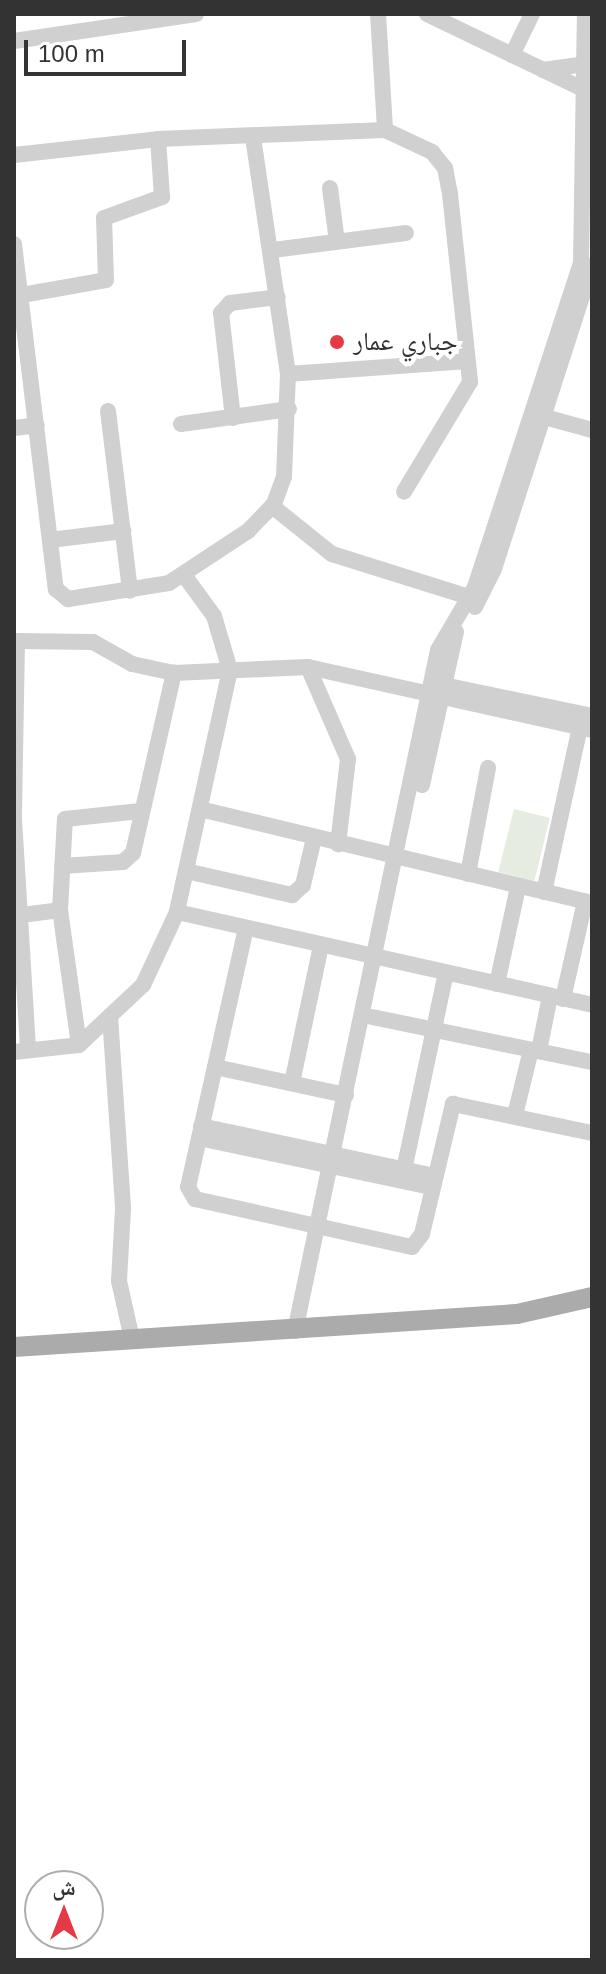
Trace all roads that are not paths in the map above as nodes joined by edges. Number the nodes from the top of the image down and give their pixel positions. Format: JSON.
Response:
{"nodes":[{"id":1,"x":196,"y":14,"type":"edge"},
{"id":2,"x":378,"y":14,"type":"edge"},
{"id":3,"x":427,"y":14,"type":"edge"},
{"id":4,"x":532,"y":14,"type":"edge"},
{"id":5,"x":585,"y":14,"type":"edge"},
{"id":6,"x":14,"y":41,"type":"edge"},
{"id":7,"x":512,"y":55,"type":"junction"},
{"id":8,"x":585,"y":64,"type":"junction"},
{"id":9,"x":543,"y":70,"type":"junction"},
{"id":10,"x":585,"y":90,"type":"junction"},
{"id":11,"x":385,"y":130,"type":"junction"},
{"id":12,"x":253,"y":136,"type":"junction"},
{"id":13,"x":158,"y":139,"type":"junction"},
{"id":14,"x":14,"y":155,"type":"edge"},
{"id":15,"x":330,"y":188,"type":"dead end"},
{"id":16,"x":406,"y":233,"type":"dead end"},
{"id":17,"x":337,"y":242,"type":"junction"},
{"id":18,"x":14,"y":244,"type":"edge"},
{"id":19,"x":273,"y":250,"type":"junction"},
{"id":20,"x":592,"y":265,"type":"edge"},
{"id":21,"x":22,"y":295,"type":"junction"},
{"id":22,"x":278,"y":297,"type":"junction"},
{"id":23,"x":468,"y":361,"type":"junction"},
{"id":24,"x":288,"y":374,"type":"junction"},
{"id":25,"x":289,"y":409,"type":"junction"},
{"id":26,"x":108,"y":411,"type":"dead end"},
{"id":27,"x":541,"y":416,"type":"junction"},
{"id":28,"x":233,"y":418,"type":"junction"},
{"id":29,"x":181,"y":424,"type":"dead end"},
{"id":30,"x":37,"y":425,"type":"junction"},
{"id":31,"x":14,"y":428,"type":"edge"},
{"id":32,"x":592,"y":430,"type":"edge"},
{"id":33,"x":404,"y":492,"type":"dead end"},
{"id":34,"x":272,"y":506,"type":"junction"},
{"id":35,"x":123,"y":531,"type":"junction"},
{"id":36,"x":50,"y":540,"type":"junction"},
{"id":37,"x":184,"y":575,"type":"junction"},
{"id":38,"x":130,"y":591,"type":"junction"},
{"id":39,"x":469,"y":597,"type":"junction"},
{"id":40,"x":16,"y":641,"type":"edge"},
{"id":41,"x":308,"y":667,"type":"junction"},
{"id":42,"x":230,"y":670,"type":"junction"},
{"id":43,"x":174,"y":673,"type":"junction"},
{"id":44,"x":434,"y":690,"type":"junction"},
{"id":45,"x":588,"y":724,"type":"edge"},
{"id":46,"x":15,"y":742,"type":"edge"},
{"id":47,"x":488,"y":768,"type":"dead end"},
{"id":48,"x":200,"y":809,"type":"junction"},
{"id":49,"x":141,"y":811,"type":"junction"},
{"id":50,"x":314,"y":838,"type":"junction"},
{"id":51,"x":338,"y":844,"type":"junction"},
{"id":52,"x":401,"y":859,"type":"junction"},
{"id":53,"x":62,"y":866,"type":"junction"},
{"id":54,"x":186,"y":871,"type":"junction"},
{"id":55,"x":468,"y":874,"type":"junction"},
{"id":56,"x":518,"y":887,"type":"junction"},
{"id":57,"x":544,"y":892,"type":"junction"},
{"id":58,"x":589,"y":902,"type":"edge"},
{"id":59,"x":60,"y":910,"type":"junction"},
{"id":60,"x":177,"y":912,"type":"junction"},
{"id":61,"x":17,"y":916,"type":"edge"},
{"id":62,"x":246,"y":928,"type":"junction"},
{"id":63,"x":321,"y":945,"type":"junction"},
{"id":64,"x":380,"y":959,"type":"junction"},
{"id":65,"x":446,"y":973,"type":"junction"},
{"id":66,"x":497,"y":984,"type":"junction"},
{"id":67,"x":556,"y":997,"type":"junction"},
{"id":68,"x":592,"y":1005,"type":"edge"},
{"id":69,"x":110,"y":1016,"type":"junction"},
{"id":70,"x":372,"y":1017,"type":"junction"},
{"id":71,"x":434,"y":1030,"type":"junction"},
{"id":72,"x":79,"y":1045,"type":"junction"},
{"id":73,"x":535,"y":1050,"type":"junction"},
{"id":74,"x":21,"y":1051,"type":"edge"},
{"id":75,"x":592,"y":1062,"type":"edge"},
{"id":76,"x":215,"y":1067,"type":"junction"},
{"id":77,"x":292,"y":1083,"type":"junction"},
{"id":78,"x":346,"y":1095,"type":"junction"},
{"id":79,"x":515,"y":1115,"type":"junction"},
{"id":80,"x":200,"y":1132,"type":"junction"},
{"id":81,"x":592,"y":1133,"type":"edge"},
{"id":82,"x":336,"y":1161,"type":"junction"},
{"id":83,"x":404,"y":1170,"type":"junction"},
{"id":84,"x":434,"y":1182,"type":"junction"},
{"id":85,"x":323,"y":1226,"type":"junction"},
{"id":86,"x":592,"y":1297,"type":"edge"},
{"id":87,"x":300,"y":1331,"type":"junction"},
{"id":88,"x":132,"y":1339,"type":"junction"},
{"id":89,"x":14,"y":1347,"type":"edge"}],
"edges":[{"from":1,"to":6,"type":"street"},
{"from":2,"to":11,"type":"street"},
{"from":3,"to":7,"type":"street"},
{"from":4,"to":7,"type":"street"},
{"from":5,"to":8,"type":"street"},
{"from":7,"to":9,"type":"street"},
{"from":8,"to":9,"type":"street"},
{"from":8,"to":10,"type":"street"},
{"from":9,"to":10,"type":"street"},
{"from":10,"to":39,"type":"street"},
{"from":11,"to":12,"type":"street"},
{"from":11,"to":23,"type":"street"},
{"from":12,"to":13,"type":"street"},
{"from":12,"to":19,"type":"street"},
{"from":13,"to":14,"type":"street"},
{"from":13,"to":21,"type":"street"},
{"from":15,"to":17,"type":"street"},
{"from":16,"to":17,"type":"street"},
{"from":17,"to":19,"type":"street"},
{"from":18,"to":21,"type":"street"},
{"from":19,"to":22,"type":"street"},
{"from":20,"to":27,"type":"street"},
{"from":21,"to":30,"type":"street"},
{"from":22,"to":24,"type":"street"},
{"from":22,"to":28,"type":"street"},
{"from":23,"to":24,"type":"street"},
{"from":23,"to":33,"type":"street"},
{"from":24,"to":25,"type":"street"},
{"from":25,"to":28,"type":"street"},
{"from":25,"to":34,"type":"street"},
{"from":26,"to":35,"type":"street"},
{"from":27,"to":32,"type":"street"},
{"from":27,"to":44,"type":"street"},
{"from":28,"to":29,"type":"street"},
{"from":30,"to":31,"type":"street"},
{"from":30,"to":36,"type":"street"},
{"from":34,"to":37,"type":"street"},
{"from":34,"to":39,"type":"street"},
{"from":35,"to":36,"type":"street"},
{"from":35,"to":38,"type":"street"},
{"from":36,"to":38,"type":"street"},
{"from":37,"to":38,"type":"street"},
{"from":37,"to":42,"type":"street"},
{"from":39,"to":44,"type":"street"},
{"from":40,"to":43,"type":"street"},
{"from":40,"to":46,"type":"street"},
{"from":41,"to":42,"type":"street"},
{"from":41,"to":44,"type":"street"},
{"from":41,"to":51,"type":"street"},
{"from":42,"to":43,"type":"street"},
{"from":42,"to":48,"type":"street"},
{"from":43,"to":49,"type":"street"},
{"from":44,"to":45,"type":"street"},
{"from":44,"to":52,"type":"street"},
{"from":45,"to":57,"type":"street"},
{"from":46,"to":61,"type":"street"},
{"from":47,"to":55,"type":"street"},
{"from":48,"to":50,"type":"street"},
{"from":48,"to":54,"type":"street"},
{"from":49,"to":53,"type":"street"},
{"from":49,"to":53,"type":"street"},
{"from":50,"to":51,"type":"street"},
{"from":50,"to":54,"type":"street"},
{"from":51,"to":52,"type":"street"},
{"from":52,"to":55,"type":"street"},
{"from":52,"to":64,"type":"street"},
{"from":53,"to":59,"type":"street"},
{"from":54,"to":60,"type":"street"},
{"from":55,"to":56,"type":"street"},
{"from":56,"to":57,"type":"street"},
{"from":56,"to":66,"type":"street"},
{"from":57,"to":58,"type":"street"},
{"from":58,"to":67,"type":"street"},
{"from":59,"to":61,"type":"street"},
{"from":59,"to":72,"type":"street"},
{"from":60,"to":62,"type":"street"},
{"from":60,"to":69,"type":"street"},
{"from":61,"to":74,"type":"street"},
{"from":62,"to":63,"type":"street"},
{"from":62,"to":76,"type":"street"},
{"from":63,"to":64,"type":"street"},
{"from":63,"to":77,"type":"street"},
{"from":64,"to":65,"type":"street"},
{"from":64,"to":70,"type":"street"},
{"from":64,"to":78,"type":"street"},
{"from":65,"to":66,"type":"street"},
{"from":65,"to":71,"type":"street"},
{"from":66,"to":67,"type":"street"},
{"from":67,"to":68,"type":"street"},
{"from":67,"to":73,"type":"street"},
{"from":69,"to":72,"type":"street"},
{"from":69,"to":88,"type":"street"},
{"from":70,"to":71,"type":"street"},
{"from":70,"to":82,"type":"street"},
{"from":71,"to":73,"type":"street"},
{"from":71,"to":83,"type":"street"},
{"from":72,"to":74,"type":"street"},
{"from":73,"to":75,"type":"street"},
{"from":73,"to":79,"type":"street"},
{"from":76,"to":77,"type":"street"},
{"from":76,"to":80,"type":"street"},
{"from":77,"to":78,"type":"street"},
{"from":78,"to":82,"type":"street"},
{"from":79,"to":81,"type":"street"},
{"from":79,"to":84,"type":"street"},
{"from":80,"to":82,"type":"street"},
{"from":80,"to":85,"type":"street"},
{"from":82,"to":83,"type":"street"},
{"from":82,"to":84,"type":"street"},
{"from":82,"to":85,"type":"street"},
{"from":83,"to":84,"type":"street"},
{"from":84,"to":85,"type":"street"},
{"from":85,"to":87,"type":"street"},
{"from":86,"to":87,"type":"main road"},
{"from":87,"to":88,"type":"main road"},
{"from":88,"to":89,"type":"main road"}]}
